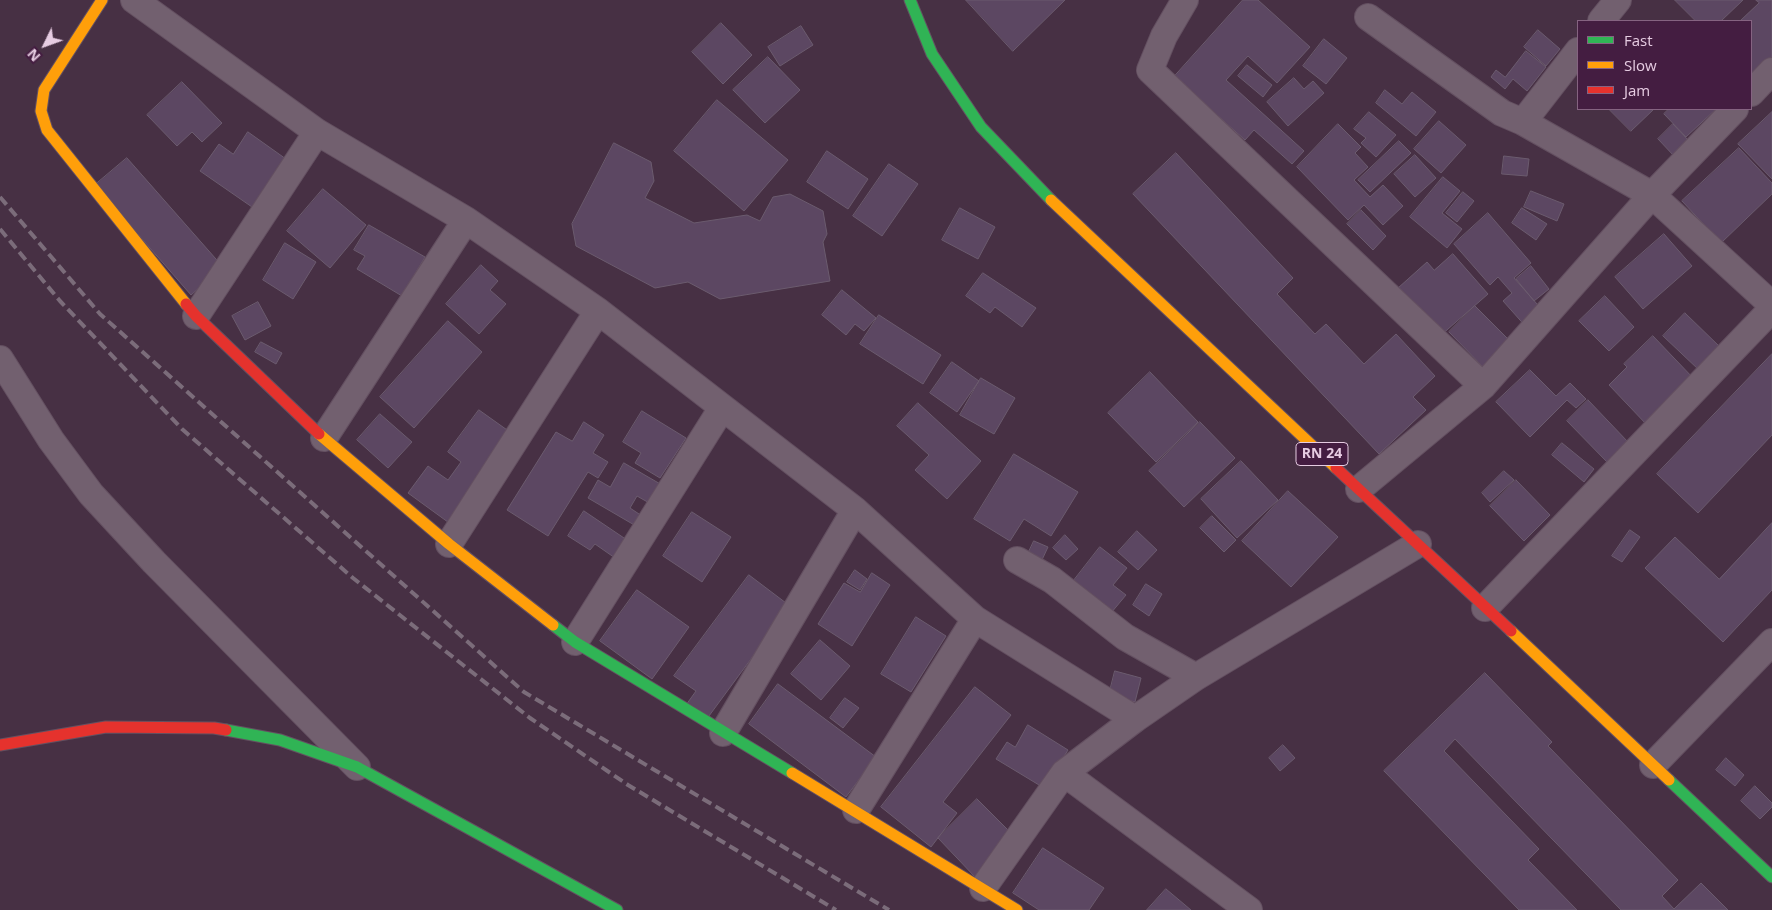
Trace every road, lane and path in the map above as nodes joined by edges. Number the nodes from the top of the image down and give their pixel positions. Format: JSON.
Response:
{"nodes":[{"id":1,"x":102,"y":0,"type":"edge"},
{"id":2,"x":134,"y":0,"type":"edge"},
{"id":3,"x":910,"y":0,"type":"edge"},
{"id":4,"x":1185,"y":0,"type":"edge"},
{"id":5,"x":1618,"y":0,"type":"edge"},
{"id":6,"x":1368,"y":17,"type":"dead end"},
{"id":7,"x":1602,"y":20,"type":"edge"},
{"id":8,"x":1577,"y":52,"type":"edge"},
{"id":9,"x":1772,"y":71,"type":"edge"},
{"id":10,"x":1752,"y":92,"type":"edge"},
{"id":11,"x":1734,"y":110,"type":"edge"},
{"id":12,"x":1523,"y":122,"type":"junction"},
{"id":13,"x":317,"y":132,"type":"junction"},
{"id":14,"x":1652,"y":195,"type":"junction"},
{"id":15,"x":466,"y":220,"type":"junction"},
{"id":16,"x":1772,"y":305,"type":"edge"},
{"id":17,"x":1772,"y":309,"type":"edge"},
{"id":18,"x":598,"y":311,"type":"junction"},
{"id":19,"x":196,"y":316,"type":"junction"},
{"id":20,"x":0,"y":359,"type":"edge"},
{"id":21,"x":1483,"y":386,"type":"junction"},
{"id":22,"x":722,"y":408,"type":"junction"},
{"id":23,"x":324,"y":438,"type":"junction"},
{"id":24,"x":1359,"y":489,"type":"junction"},
{"id":25,"x":855,"y":510,"type":"junction"},
{"id":26,"x":449,"y":544,"type":"junction"},
{"id":27,"x":1418,"y":544,"type":"junction"},
{"id":28,"x":1017,"y":560,"type":"dead end"},
{"id":29,"x":1485,"y":608,"type":"junction"},
{"id":30,"x":975,"y":619,"type":"junction"},
{"id":31,"x":575,"y":642,"type":"junction"},
{"id":32,"x":1772,"y":642,"type":"edge"},
{"id":33,"x":1196,"y":677,"type":"junction"},
{"id":34,"x":1135,"y":719,"type":"junction"},
{"id":35,"x":723,"y":733,"type":"junction"},
{"id":36,"x":0,"y":745,"type":"edge"},
{"id":37,"x":1652,"y":765,"type":"junction"},
{"id":38,"x":357,"y":767,"type":"junction"},
{"id":39,"x":1064,"y":773,"type":"junction"},
{"id":40,"x":856,"y":810,"type":"junction"},
{"id":41,"x":1772,"y":877,"type":"edge"},
{"id":42,"x":983,"y":888,"type":"junction"},
{"id":43,"x":617,"y":910,"type":"edge"},
{"id":44,"x":1017,"y":910,"type":"edge"},
{"id":45,"x":1249,"y":910,"type":"edge"}],
"edges":[{"from":1,"to":19,"type":"street"},
{"from":2,"to":13,"type":"street"},
{"from":3,"to":24,"type":"street","number":"RN 24"},
{"from":4,"to":21,"type":"street"},
{"from":5,"to":7,"type":"street"},
{"from":6,"to":12,"type":"street"},
{"from":8,"to":12,"type":"street"},
{"from":9,"to":10,"type":"street"},
{"from":11,"to":14,"type":"street"},
{"from":12,"to":14,"type":"street"},
{"from":13,"to":15,"type":"street"},
{"from":13,"to":19,"type":"street"},
{"from":14,"to":16,"type":"street"},
{"from":14,"to":21,"type":"street"},
{"from":15,"to":18,"type":"street"},
{"from":15,"to":23,"type":"street"},
{"from":17,"to":29,"type":"street"},
{"from":18,"to":22,"type":"street"},
{"from":18,"to":26,"type":"street"},
{"from":19,"to":23,"type":"street"},
{"from":20,"to":38,"type":"street"},
{"from":21,"to":24,"type":"street"},
{"from":22,"to":25,"type":"street"},
{"from":22,"to":31,"type":"street"},
{"from":23,"to":26,"type":"street"},
{"from":24,"to":27,"type":"street","number":"RN 24"},
{"from":25,"to":30,"type":"street"},
{"from":25,"to":35,"type":"street"},
{"from":26,"to":31,"type":"street"},
{"from":27,"to":29,"type":"street","number":"RN 24"},
{"from":27,"to":33,"type":"street"},
{"from":28,"to":33,"type":"street"},
{"from":29,"to":37,"type":"street","number":"RN 24"},
{"from":30,"to":34,"type":"street"},
{"from":30,"to":40,"type":"street"},
{"from":31,"to":35,"type":"street"},
{"from":32,"to":37,"type":"street"},
{"from":33,"to":34,"type":"street"},
{"from":34,"to":39,"type":"street"},
{"from":35,"to":40,"type":"street"},
{"from":36,"to":38,"type":"street"},
{"from":37,"to":41,"type":"street","number":"RN 24"},
{"from":38,"to":43,"type":"street"},
{"from":39,"to":42,"type":"street"},
{"from":39,"to":45,"type":"street"},
{"from":40,"to":42,"type":"street"},
{"from":42,"to":44,"type":"street"}]}
